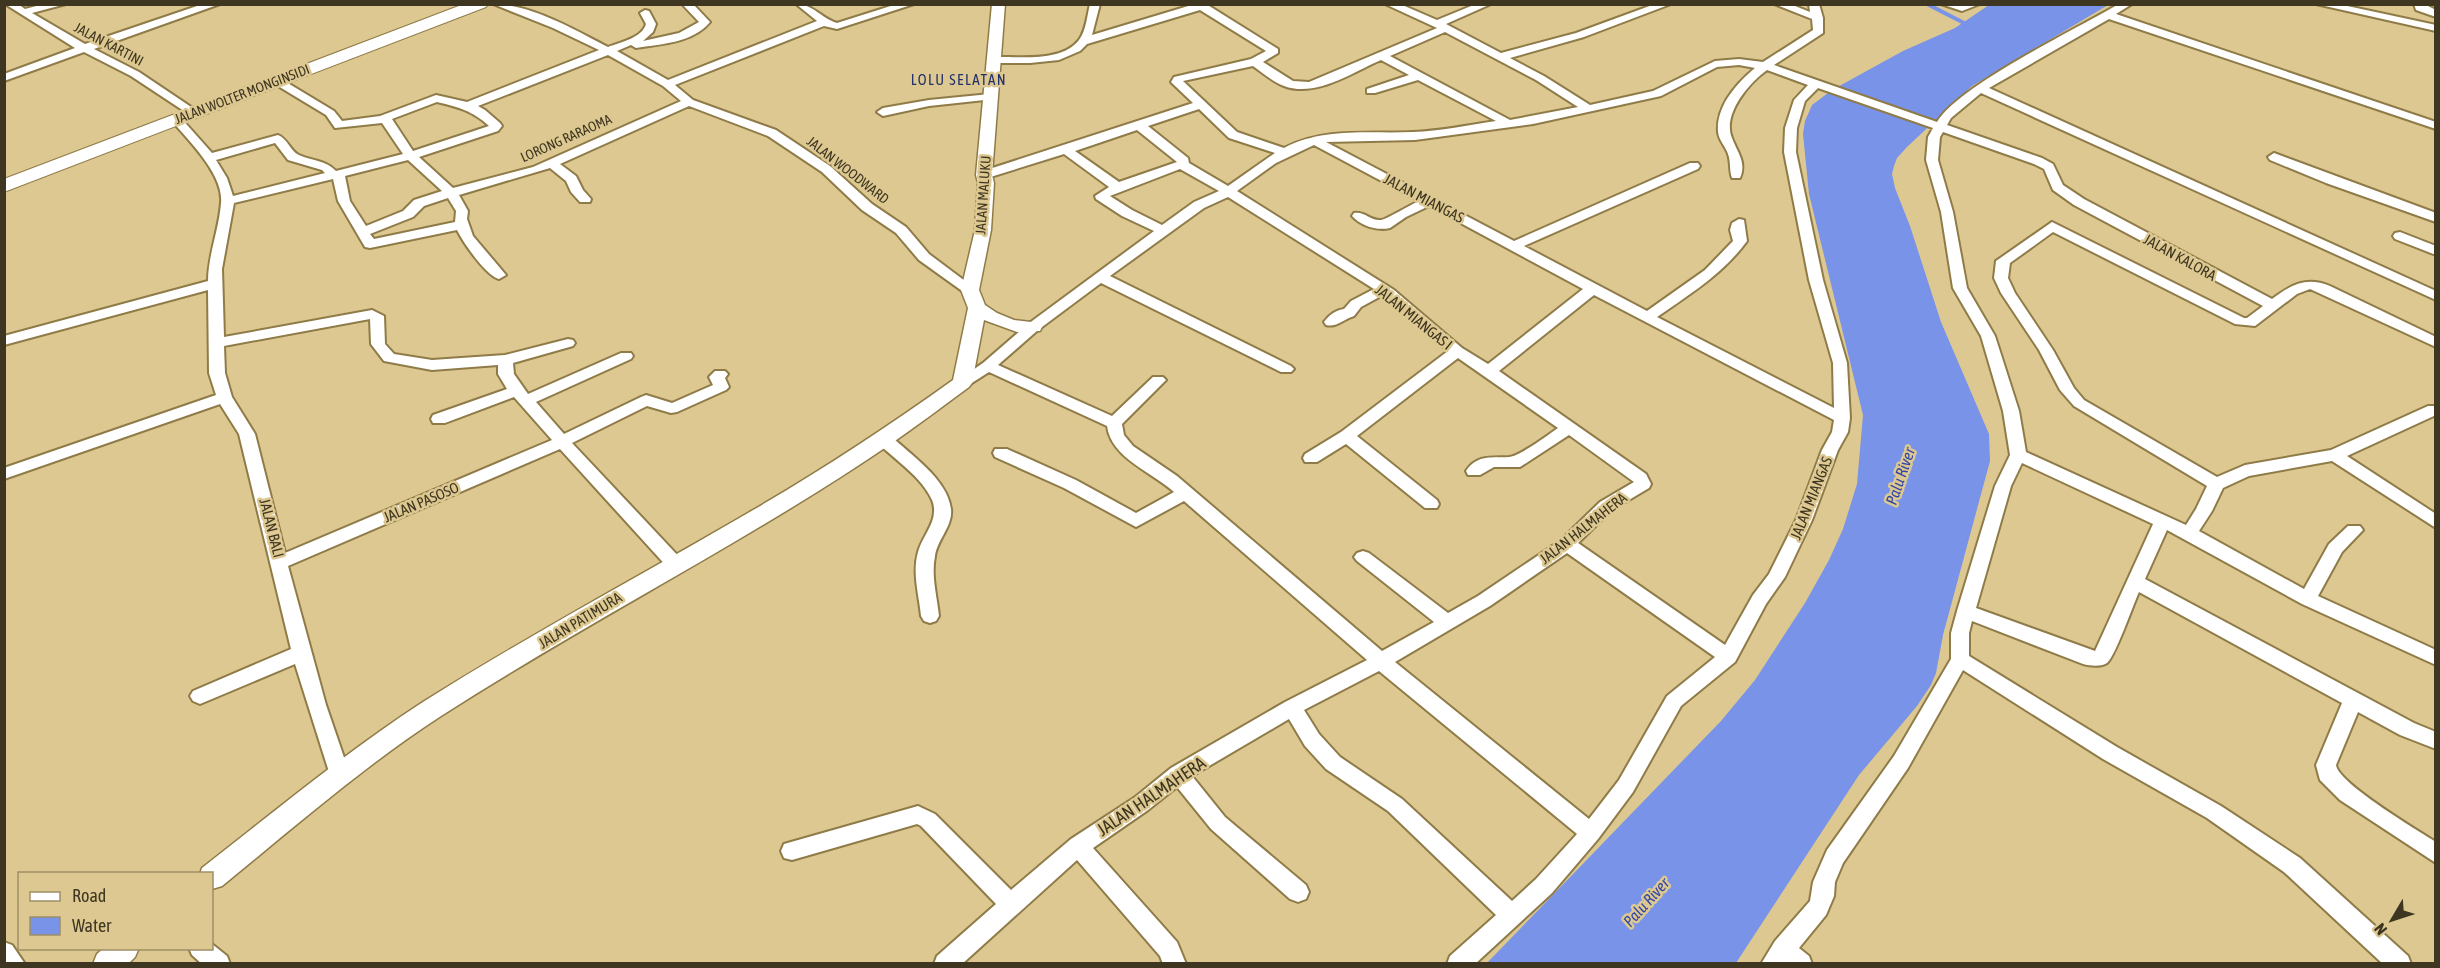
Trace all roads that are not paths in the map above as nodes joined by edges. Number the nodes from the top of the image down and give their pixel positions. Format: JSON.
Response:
{"nodes":[{"id":1,"x":61,"y":4,"type":"edge"},
{"id":2,"x":215,"y":4,"type":"edge"},
{"id":3,"x":480,"y":4,"type":"edge"},
{"id":4,"x":498,"y":4,"type":"edge"},
{"id":5,"x":687,"y":4,"type":"edge"},
{"id":6,"x":801,"y":4,"type":"edge"},
{"id":7,"x":909,"y":4,"type":"edge"},
{"id":8,"x":999,"y":4,"type":"edge"},
{"id":9,"x":1095,"y":4,"type":"edge"},
{"id":10,"x":1390,"y":4,"type":"edge"},
{"id":11,"x":1486,"y":4,"type":"edge"},
{"id":12,"x":1666,"y":4,"type":"edge"},
{"id":13,"x":1779,"y":4,"type":"edge"},
{"id":14,"x":1814,"y":4,"type":"edge"},
{"id":15,"x":1975,"y":4,"type":"edge"},
{"id":16,"x":2127,"y":4,"type":"edge"},
{"id":17,"x":2321,"y":4,"type":"edge"},
{"id":18,"x":2350,"y":4,"type":"edge"},
{"id":19,"x":2419,"y":4,"type":"edge"},
{"id":20,"x":1201,"y":5,"type":"edge"},
{"id":21,"x":1948,"y":5,"type":"edge"},
{"id":22,"x":9,"y":7,"type":"edge"},
{"id":23,"x":24,"y":12,"type":"junction"},
{"id":24,"x":645,"y":13,"type":"dead end"},
{"id":25,"x":2436,"y":14,"type":"edge"},
{"id":26,"x":2108,"y":15,"type":"junction"},
{"id":27,"x":1818,"y":18,"type":"junction"},
{"id":28,"x":824,"y":22,"type":"junction"},
{"id":29,"x":2436,"y":23,"type":"edge"},
{"id":30,"x":1441,"y":27,"type":"junction"},
{"id":31,"x":2436,"y":28,"type":"edge"},
{"id":32,"x":1085,"y":41,"type":"junction"},
{"id":33,"x":86,"y":48,"type":"junction"},
{"id":34,"x":610,"y":51,"type":"junction"},
{"id":35,"x":1381,"y":56,"type":"junction"},
{"id":36,"x":1500,"y":57,"type":"junction"},
{"id":37,"x":994,"y":60,"type":"junction"},
{"id":38,"x":1255,"y":62,"type":"junction"},
{"id":39,"x":1765,"y":66,"type":"junction"},
{"id":40,"x":1418,"y":76,"type":"junction"},
{"id":41,"x":4,"y":78,"type":"edge"},
{"id":42,"x":277,"y":81,"type":"junction"},
{"id":43,"x":667,"y":84,"type":"junction"},
{"id":44,"x":1821,"y":85,"type":"junction"},
{"id":45,"x":1981,"y":89,"type":"junction"},
{"id":46,"x":1371,"y":91,"type":"dead end"},
{"id":47,"x":990,"y":97,"type":"junction"},
{"id":48,"x":689,"y":102,"type":"junction"},
{"id":49,"x":1202,"y":104,"type":"junction"},
{"id":50,"x":468,"y":106,"type":"junction"},
{"id":51,"x":1587,"y":108,"type":"junction"},
{"id":52,"x":194,"y":112,"type":"junction"},
{"id":53,"x":883,"y":112,"type":"dead end"},
{"id":54,"x":384,"y":118,"type":"junction"},
{"id":55,"x":176,"y":119,"type":"junction"},
{"id":56,"x":1508,"y":123,"type":"junction"},
{"id":57,"x":1938,"y":124,"type":"junction"},
{"id":58,"x":1139,"y":125,"type":"junction"},
{"id":59,"x":2436,"y":126,"type":"edge"},
{"id":60,"x":1318,"y":141,"type":"junction"},
{"id":61,"x":1066,"y":150,"type":"junction"},
{"id":62,"x":1286,"y":153,"type":"junction"},
{"id":63,"x":410,"y":156,"type":"junction"},
{"id":64,"x":2274,"y":157,"type":"dead end"},
{"id":65,"x":209,"y":158,"type":"junction"},
{"id":66,"x":551,"y":163,"type":"junction"},
{"id":67,"x":1182,"y":164,"type":"junction"},
{"id":68,"x":1694,"y":166,"type":"dead end"},
{"id":69,"x":335,"y":175,"type":"junction"},
{"id":70,"x":984,"y":175,"type":"junction"},
{"id":71,"x":1736,"y":175,"type":"dead end"},
{"id":72,"x":4,"y":186,"type":"edge"},
{"id":73,"x":1118,"y":187,"type":"junction"},
{"id":74,"x":1228,"y":192,"type":"junction"},
{"id":75,"x":452,"y":194,"type":"junction"},
{"id":76,"x":585,"y":199,"type":"dead end"},
{"id":77,"x":228,"y":201,"type":"junction"},
{"id":78,"x":1430,"y":201,"type":"junction"},
{"id":79,"x":1359,"y":216,"type":"dead end"},
{"id":80,"x":2436,"y":218,"type":"edge"},
{"id":81,"x":1739,"y":222,"type":"dead end"},
{"id":82,"x":461,"y":225,"type":"junction"},
{"id":83,"x":1163,"y":230,"type":"junction"},
{"id":84,"x":363,"y":232,"type":"junction"},
{"id":85,"x":2400,"y":236,"type":"dead end"},
{"id":86,"x":1513,"y":246,"type":"junction"},
{"id":87,"x":2436,"y":251,"type":"edge"},
{"id":88,"x":499,"y":275,"type":"dead end"},
{"id":89,"x":1100,"y":277,"type":"junction"},
{"id":90,"x":217,"y":283,"type":"junction"},
{"id":91,"x":1592,"y":289,"type":"junction"},
{"id":92,"x":970,"y":290,"type":"junction"},
{"id":93,"x":1383,"y":290,"type":"junction"},
{"id":94,"x":2436,"y":296,"type":"edge"},
{"id":95,"x":2274,"y":306,"type":"junction"},
{"id":96,"x":977,"y":308,"type":"junction"},
{"id":97,"x":1648,"y":317,"type":"junction"},
{"id":98,"x":1330,"y":322,"type":"dead end"},
{"id":99,"x":1033,"y":327,"type":"junction"},
{"id":100,"x":4,"y":341,"type":"edge"},
{"id":101,"x":568,"y":343,"type":"dead end"},
{"id":102,"x":2436,"y":343,"type":"edge"},
{"id":103,"x":218,"y":344,"type":"junction"},
{"id":104,"x":1458,"y":351,"type":"junction"},
{"id":105,"x":626,"y":356,"type":"dead end"},
{"id":106,"x":503,"y":360,"type":"junction"},
{"id":107,"x":988,"y":366,"type":"junction"},
{"id":108,"x":1286,"y":369,"type":"dead end"},
{"id":109,"x":1489,"y":370,"type":"junction"},
{"id":110,"x":720,"y":374,"type":"dead end"},
{"id":111,"x":1158,"y":380,"type":"dead end"},
{"id":112,"x":962,"y":383,"type":"junction"},
{"id":113,"x":520,"y":396,"type":"junction"},
{"id":114,"x":224,"y":397,"type":"junction"},
{"id":115,"x":2435,"y":410,"type":"edge"},
{"id":116,"x":1842,"y":418,"type":"junction"},
{"id":117,"x":440,"y":419,"type":"dead end"},
{"id":118,"x":1114,"y":423,"type":"junction"},
{"id":119,"x":1568,"y":429,"type":"junction"},
{"id":120,"x":1347,"y":436,"type":"junction"},
{"id":121,"x":884,"y":439,"type":"junction"},
{"id":122,"x":562,"y":442,"type":"junction"},
{"id":123,"x":1597,"y":447,"type":"joint"},
{"id":124,"x":1000,"y":453,"type":"dead end"},
{"id":125,"x":2018,"y":454,"type":"junction"},
{"id":126,"x":2335,"y":455,"type":"junction"},
{"id":127,"x":1311,"y":458,"type":"dead end"},
{"id":128,"x":1474,"y":471,"type":"dead end"},
{"id":129,"x":4,"y":474,"type":"edge"},
{"id":130,"x":2216,"y":484,"type":"junction"},
{"id":131,"x":1185,"y":493,"type":"junction"},
{"id":132,"x":1431,"y":504,"type":"dead end"},
{"id":133,"x":2163,"y":521,"type":"junction"},
{"id":134,"x":2436,"y":522,"type":"edge"},
{"id":135,"x":2354,"y":530,"type":"dead end"},
{"id":136,"x":2189,"y":533,"type":"junction"},
{"id":137,"x":1568,"y":544,"type":"junction"},
{"id":138,"x":1363,"y":557,"type":"dead end"},
{"id":139,"x":280,"y":562,"type":"junction"},
{"id":140,"x":676,"y":565,"type":"junction"},
{"id":141,"x":2135,"y":582,"type":"junction"},
{"id":142,"x":2308,"y":599,"type":"junction"},
{"id":143,"x":1966,"y":610,"type":"junction"},
{"id":144,"x":930,"y":616,"type":"dead end"},
{"id":145,"x":1447,"y":622,"type":"junction"},
{"id":146,"x":301,"y":653,"type":"junction"},
{"id":147,"x":1728,"y":657,"type":"junction"},
{"id":148,"x":1960,"y":658,"type":"junction"},
{"id":149,"x":2436,"y":658,"type":"edge"},
{"id":150,"x":1381,"y":661,"type":"junction"},
{"id":151,"x":200,"y":696,"type":"dead end"},
{"id":152,"x":2353,"y":699,"type":"junction"},
{"id":153,"x":1292,"y":707,"type":"junction"},
{"id":154,"x":2436,"y":741,"type":"edge"},
{"id":155,"x":1178,"y":774,"type":"junction"},
{"id":156,"x":340,"y":775,"type":"junction"},
{"id":157,"x":1591,"y":833,"type":"junction"},
{"id":158,"x":1078,"y":846,"type":"junction"},
{"id":159,"x":792,"y":850,"type":"dead end"},
{"id":160,"x":2436,"y":854,"type":"edge"},
{"id":161,"x":213,"y":876,"type":"edge"},
{"id":162,"x":1298,"y":892,"type":"dead end"},
{"id":163,"x":1010,"y":903,"type":"junction"},
{"id":164,"x":1512,"y":915,"type":"junction"},
{"id":165,"x":123,"y":950,"type":"edge"},
{"id":166,"x":203,"y":950,"type":"edge"},
{"id":167,"x":4,"y":952,"type":"edge"},
{"id":168,"x":1778,"y":956,"type":"edge"},
{"id":169,"x":1175,"y":959,"type":"edge"},
{"id":170,"x":14,"y":963,"type":"edge"},
{"id":171,"x":107,"y":963,"type":"edge"},
{"id":172,"x":219,"y":963,"type":"edge"},
{"id":173,"x":945,"y":963,"type":"edge"},
{"id":174,"x":1458,"y":963,"type":"edge"},
{"id":175,"x":1801,"y":963,"type":"edge"},
{"id":176,"x":2400,"y":963,"type":"edge"}],
"edges":[{"from":1,"to":23,"type":"street"},
{"from":2,"to":33,"type":"street"},
{"from":3,"to":42,"type":"highway","name":"JALAN WOLTER MONGINSIDI"},
{"from":4,"to":34,"type":"street","name":"JALAN WOODWARD"},
{"from":5,"to":34,"type":"street"},
{"from":6,"to":28,"type":"street"},
{"from":7,"to":28,"type":"street"},
{"from":8,"to":37,"type":"main road","name":"JALAN MALUKU"},
{"from":9,"to":32,"type":"street"},
{"from":10,"to":30,"type":"street"},
{"from":11,"to":30,"type":"street"},
{"from":12,"to":36,"type":"street"},
{"from":13,"to":27,"type":"street"},
{"from":14,"to":27,"type":"street"},
{"from":15,"to":21,"type":"street"},
{"from":16,"to":26,"type":"street"},
{"from":17,"to":31,"type":"street"},
{"from":18,"to":29,"type":"street"},
{"from":19,"to":25,"type":"street"},
{"from":20,"to":32,"type":"street"},
{"from":20,"to":38,"type":"street"},
{"from":22,"to":23,"type":"street","name":"JALAN KARTINI"},
{"from":23,"to":33,"type":"street","name":"JALAN KARTINI"},
{"from":24,"to":34,"type":"street"},
{"from":26,"to":45,"type":"street"},
{"from":26,"to":59,"type":"street"},
{"from":27,"to":39,"type":"street"},
{"from":28,"to":43,"type":"street"},
{"from":30,"to":35,"type":"street"},
{"from":30,"to":36,"type":"street"},
{"from":32,"to":37,"type":"street"},
{"from":33,"to":41,"type":"street"},
{"from":33,"to":52,"type":"street","name":"JALAN KARTINI"},
{"from":34,"to":43,"type":"street","name":"JALAN WOODWARD"},
{"from":34,"to":50,"type":"street"},
{"from":35,"to":38,"type":"street"},
{"from":35,"to":40,"type":"street"},
{"from":36,"to":51,"type":"street"},
{"from":37,"to":47,"type":"main road","name":"JALAN MALUKU"},
{"from":38,"to":49,"type":"street"},
{"from":39,"to":44,"type":"street"},
{"from":39,"to":51,"type":"street"},
{"from":39,"to":71,"type":"street"},
{"from":40,"to":46,"type":"street"},
{"from":40,"to":56,"type":"street"},
{"from":42,"to":52,"type":"highway","name":"JALAN WOLTER MONGINSIDI"},
{"from":42,"to":54,"type":"street"},
{"from":43,"to":48,"type":"street","name":"JALAN WOODWARD"},
{"from":44,"to":57,"type":"street","name":"JALAN KALORA"},
{"from":44,"to":116,"type":"street"},
{"from":45,"to":57,"type":"street"},
{"from":45,"to":94,"type":"street"},
{"from":47,"to":53,"type":"street"},
{"from":47,"to":70,"type":"main road","name":"JALAN MALUKU"},
{"from":48,"to":66,"type":"street","name":"LORONG RARAOMA"},
{"from":48,"to":92,"type":"street","name":"JALAN WOODWARD"},
{"from":49,"to":58,"type":"street"},
{"from":49,"to":62,"type":"street"},
{"from":50,"to":54,"type":"street"},
{"from":50,"to":63,"type":"street"},
{"from":51,"to":56,"type":"street"},
{"from":52,"to":55,"type":"highway","name":"JALAN WOLTER MONGINSIDI"},
{"from":54,"to":63,"type":"street"},
{"from":55,"to":65,"type":"street","name":"JALAN BALI"},
{"from":55,"to":72,"type":"highway","name":"JALAN WOLTER MONGINSIDI"},
{"from":56,"to":60,"type":"street"},
{"from":57,"to":95,"type":"street","name":"JALAN KALORA"},
{"from":57,"to":125,"type":"street"},
{"from":58,"to":61,"type":"street"},
{"from":58,"to":67,"type":"street","name":"JALAN MIANGAS I"},
{"from":60,"to":62,"type":"street"},
{"from":60,"to":78,"type":"street","name":"JALAN MIANGAS"},
{"from":61,"to":70,"type":"street"},
{"from":61,"to":73,"type":"street"},
{"from":62,"to":74,"type":"street"},
{"from":63,"to":69,"type":"street"},
{"from":63,"to":75,"type":"street"},
{"from":64,"to":80,"type":"street"},
{"from":65,"to":69,"type":"street"},
{"from":65,"to":77,"type":"street","name":"JALAN BALI"},
{"from":66,"to":75,"type":"street","name":"LORONG RARAOMA"},
{"from":66,"to":76,"type":"street"},
{"from":67,"to":73,"type":"street"},
{"from":67,"to":74,"type":"street","name":"JALAN MIANGAS I"},
{"from":68,"to":86,"type":"street"},
{"from":69,"to":77,"type":"street"},
{"from":69,"to":84,"type":"street"},
{"from":70,"to":92,"type":"main road","name":"JALAN MALUKU"},
{"from":73,"to":83,"type":"street"},
{"from":74,"to":83,"type":"street"},
{"from":74,"to":93,"type":"street","name":"JALAN MIANGAS I"},
{"from":75,"to":82,"type":"street"},
{"from":75,"to":84,"type":"street","name":"LORONG RARAOMA"},
{"from":77,"to":90,"type":"street","name":"JALAN BALI"},
{"from":78,"to":79,"type":"street"},
{"from":78,"to":86,"type":"street","name":"JALAN MIANGAS"},
{"from":81,"to":97,"type":"street"},
{"from":82,"to":84,"type":"street"},
{"from":82,"to":88,"type":"street"},
{"from":83,"to":89,"type":"street"},
{"from":85,"to":87,"type":"street"},
{"from":86,"to":91,"type":"street","name":"JALAN MIANGAS"},
{"from":89,"to":99,"type":"street"},
{"from":89,"to":108,"type":"street"},
{"from":90,"to":100,"type":"street"},
{"from":90,"to":103,"type":"street","name":"JALAN BALI"},
{"from":91,"to":97,"type":"street","name":"JALAN MIANGAS"},
{"from":91,"to":109,"type":"street"},
{"from":92,"to":96,"type":"main road"},
{"from":93,"to":98,"type":"street"},
{"from":93,"to":104,"type":"street","name":"JALAN MIANGAS I"},
{"from":95,"to":102,"type":"street"},
{"from":95,"to":130,"type":"street"},
{"from":96,"to":99,"type":"main road"},
{"from":96,"to":112,"type":"main road"},
{"from":97,"to":116,"type":"street","name":"JALAN MIANGAS"},
{"from":99,"to":107,"type":"street"},
{"from":101,"to":106,"type":"street"},
{"from":103,"to":106,"type":"street"},
{"from":103,"to":114,"type":"street","name":"JALAN BALI"},
{"from":104,"to":109,"type":"street","name":"JALAN MIANGAS I"},
{"from":104,"to":120,"type":"street"},
{"from":105,"to":113,"type":"street"},
{"from":106,"to":113,"type":"street"},
{"from":107,"to":112,"type":"street"},
{"from":107,"to":118,"type":"street"},
{"from":109,"to":119,"type":"street","name":"JALAN MIANGAS I"},
{"from":110,"to":122,"type":"street","name":"JALAN PASOSO"},
{"from":111,"to":118,"type":"street"},
{"from":112,"to":121,"type":"main road","name":"JALAN PATIMURA"},
{"from":113,"to":117,"type":"street"},
{"from":113,"to":122,"type":"street"},
{"from":114,"to":129,"type":"street"},
{"from":114,"to":139,"type":"street","name":"JALAN BALI"},
{"from":115,"to":126,"type":"street"},
{"from":116,"to":147,"type":"street","name":"JALAN MIANGAS"},
{"from":118,"to":131,"type":"street"},
{"from":119,"to":123,"type":"street","name":"JALAN MIANGAS I"},
{"from":119,"to":128,"type":"street"},
{"from":120,"to":127,"type":"street"},
{"from":120,"to":132,"type":"street"},
{"from":121,"to":140,"type":"main road","name":"JALAN PATIMURA"},
{"from":121,"to":144,"type":"street"},
{"from":122,"to":139,"type":"street","name":"JALAN PASOSO"},
{"from":122,"to":140,"type":"street"},
{"from":123,"to":137,"type":"street","name":"JALAN HALMAHERA"},
{"from":124,"to":131,"type":"street"},
{"from":125,"to":133,"type":"street"},
{"from":125,"to":143,"type":"street"},
{"from":126,"to":130,"type":"street"},
{"from":126,"to":134,"type":"street"},
{"from":130,"to":136,"type":"street"},
{"from":131,"to":150,"type":"street"},
{"from":133,"to":136,"type":"street"},
{"from":133,"to":141,"type":"street"},
{"from":135,"to":142,"type":"street"},
{"from":136,"to":142,"type":"street"},
{"from":137,"to":145,"type":"street","name":"JALAN HALMAHERA"},
{"from":137,"to":147,"type":"street"},
{"from":138,"to":145,"type":"street"},
{"from":139,"to":146,"type":"street","name":"JALAN BALI"},
{"from":140,"to":156,"type":"main road","name":"JALAN PATIMURA"},
{"from":141,"to":143,"type":"street"},
{"from":141,"to":152,"type":"street"},
{"from":142,"to":149,"type":"street"},
{"from":143,"to":148,"type":"street"},
{"from":145,"to":150,"type":"street","name":"JALAN HALMAHERA"},
{"from":146,"to":151,"type":"street"},
{"from":146,"to":156,"type":"street","name":"JALAN BALI"},
{"from":147,"to":157,"type":"street","name":"JALAN MIANGAS"},
{"from":148,"to":168,"type":"street"},
{"from":148,"to":176,"type":"street"},
{"from":150,"to":153,"type":"street","name":"JALAN HALMAHERA"},
{"from":150,"to":157,"type":"street"},
{"from":152,"to":154,"type":"street"},
{"from":152,"to":160,"type":"street"},
{"from":153,"to":155,"type":"street","name":"JALAN HALMAHERA"},
{"from":153,"to":164,"type":"street"},
{"from":155,"to":158,"type":"street","name":"JALAN HALMAHERA"},
{"from":155,"to":162,"type":"street"},
{"from":156,"to":161,"type":"main road","name":"JALAN PATIMURA"},
{"from":157,"to":164,"type":"street","name":"JALAN MIANGAS"},
{"from":158,"to":163,"type":"street","name":"JALAN HALMAHERA"},
{"from":158,"to":169,"type":"street"},
{"from":159,"to":163,"type":"street"},
{"from":163,"to":173,"type":"street","name":"JALAN HALMAHERA"},
{"from":164,"to":174,"type":"street","name":"JALAN MIANGAS"},
{"from":165,"to":171,"type":"main road"},
{"from":166,"to":172,"type":"street"},
{"from":167,"to":170,"type":"street"},
{"from":168,"to":175,"type":"street"}]}
